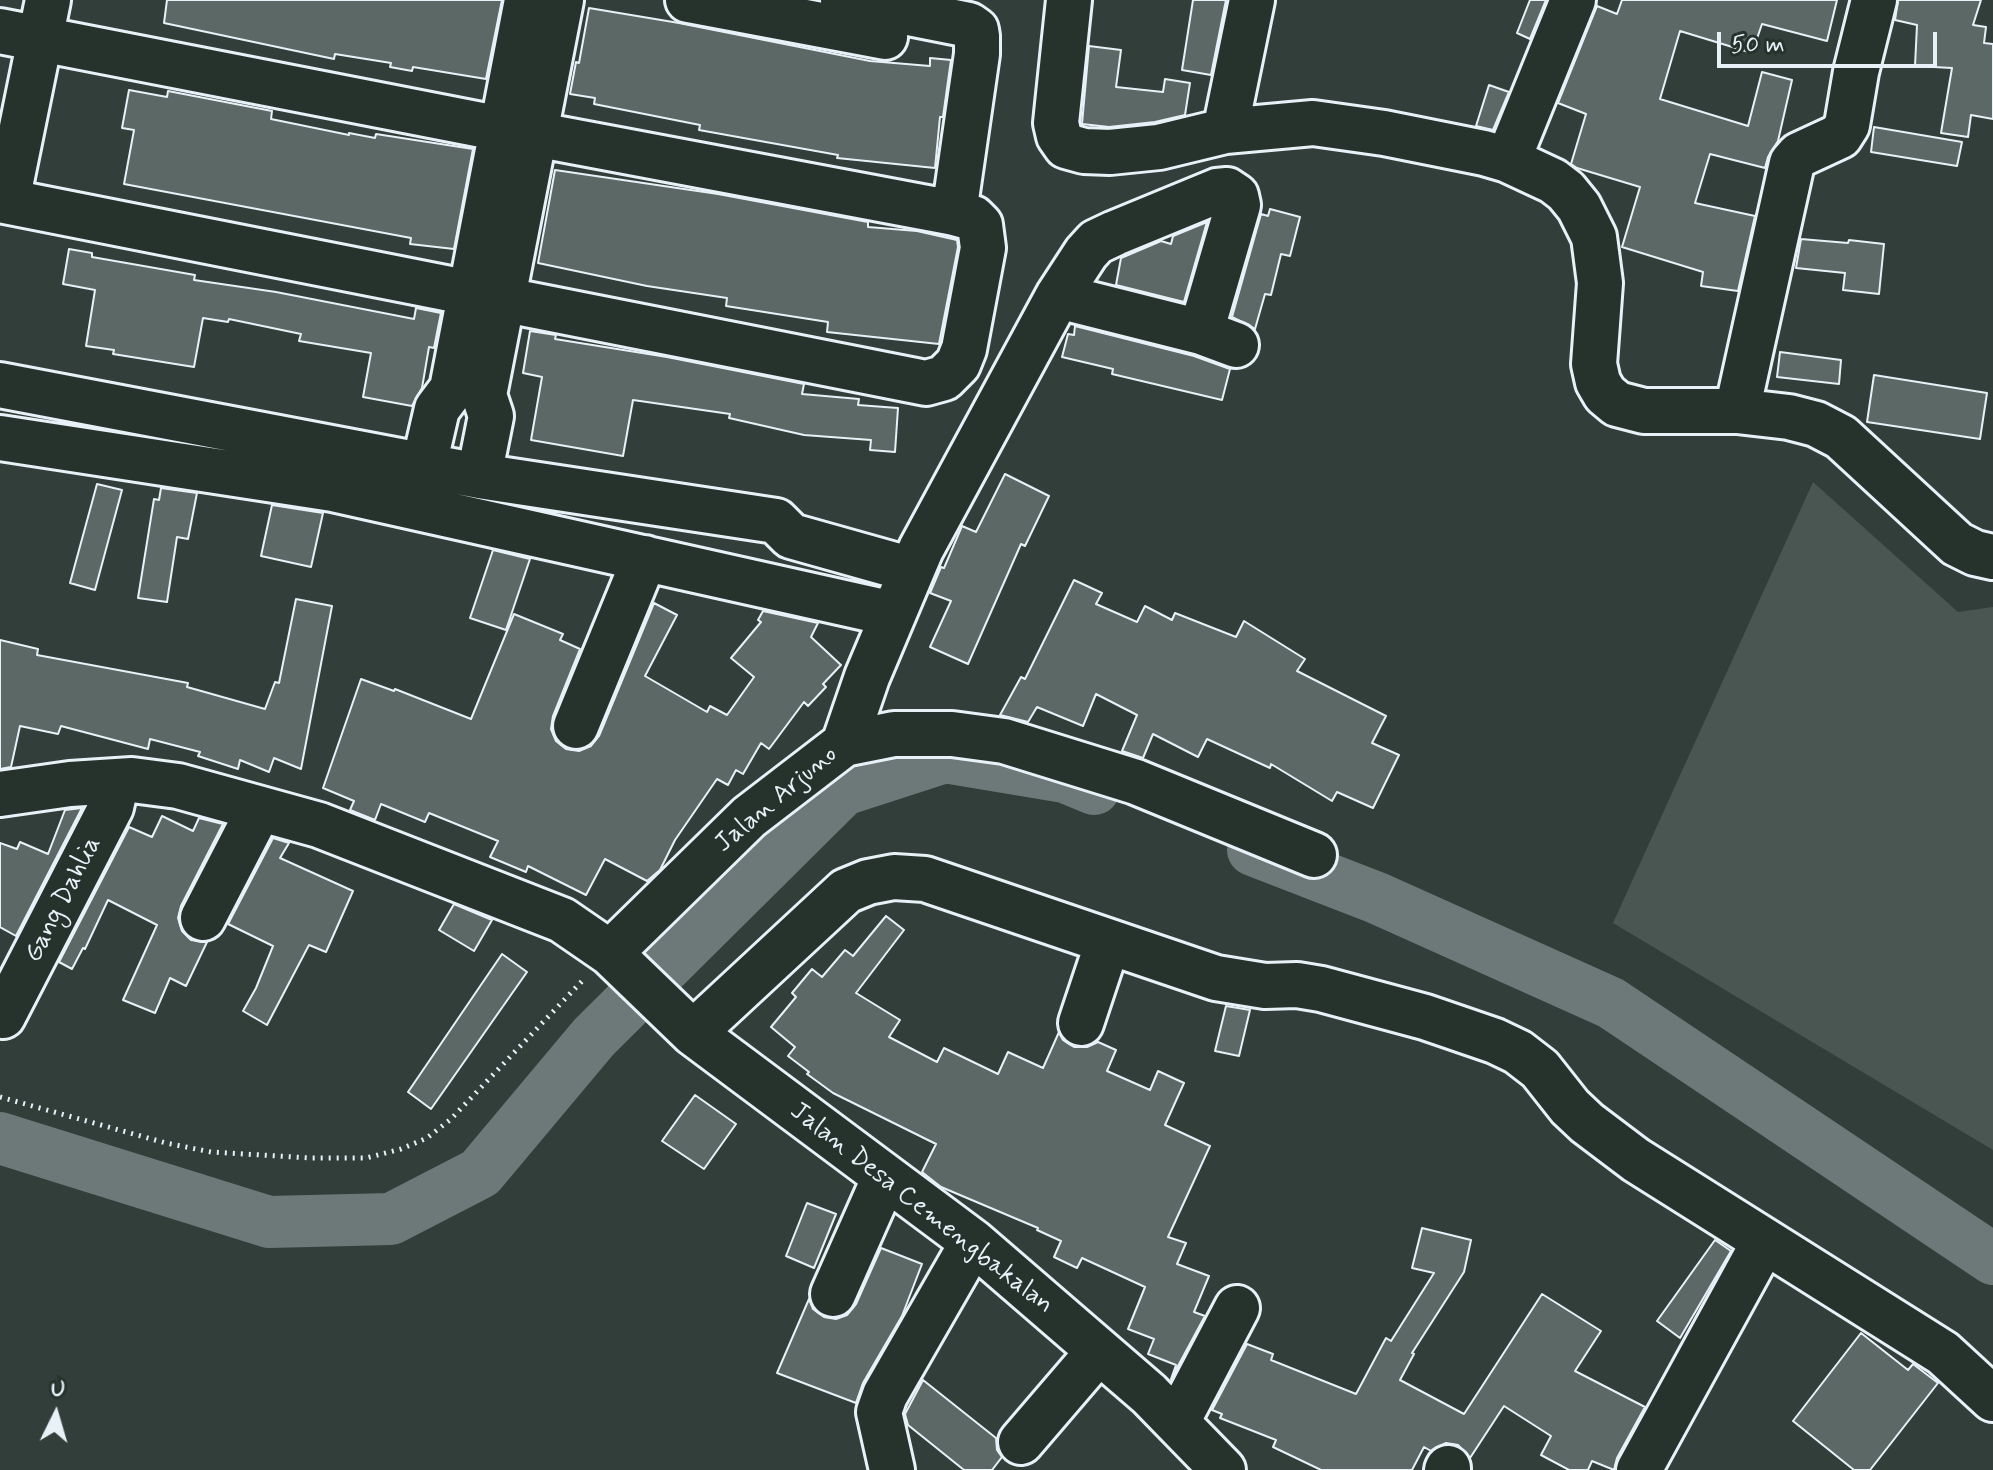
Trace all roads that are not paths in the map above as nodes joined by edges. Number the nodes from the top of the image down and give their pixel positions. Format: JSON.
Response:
{"nodes":[{"id":1,"x":527,"y":0,"type":"edge"},
{"id":2,"x":561,"y":0,"type":"edge"},
{"id":3,"x":688,"y":0,"type":"edge"},
{"id":4,"x":843,"y":0,"type":"edge"},
{"id":5,"x":1069,"y":0,"type":"edge"},
{"id":6,"x":1252,"y":0,"type":"edge"},
{"id":7,"x":1573,"y":0,"type":"edge"},
{"id":8,"x":1874,"y":0,"type":"edge"},
{"id":9,"x":914,"y":7,"type":"edge"},
{"id":10,"x":30,"y":23,"type":"edge"},
{"id":11,"x":977,"y":54,"type":"junction"},
{"id":12,"x":1225,"y":131,"type":"junction"},
{"id":13,"x":518,"y":132,"type":"junction"},
{"id":14,"x":1508,"y":160,"type":"junction"},
{"id":15,"x":4,"y":200,"type":"edge"},
{"id":16,"x":954,"y":213,"type":"junction"},
{"id":17,"x":1058,"y":296,"type":"junction"},
{"id":18,"x":487,"y":297,"type":"junction"},
{"id":19,"x":0,"y":385,"type":"edge"},
{"id":20,"x":468,"y":392,"type":"junction"},
{"id":21,"x":1737,"y":411,"type":"junction"},
{"id":22,"x":0,"y":438,"type":"edge"},
{"id":23,"x":424,"y":465,"type":"junction"},
{"id":24,"x":479,"y":476,"type":"junction"},
{"id":25,"x":1993,"y":557,"type":"edge"},
{"id":26,"x":645,"y":558,"type":"junction"},
{"id":27,"x":917,"y":560,"type":"junction"},
{"id":28,"x":893,"y":614,"type":"junction"},
{"id":29,"x":576,"y":726,"type":"dead end"},
{"id":30,"x":844,"y":744,"type":"junction"},
{"id":31,"x":117,"y":781,"type":"junction"},
{"id":32,"x":0,"y":794,"type":"edge"},
{"id":33,"x":259,"y":810,"type":"junction"},
{"id":34,"x":1314,"y":855,"type":"dead end"},
{"id":35,"x":203,"y":918,"type":"dead end"},
{"id":36,"x":1108,"y":942,"type":"junction"},
{"id":37,"x":615,"y":958,"type":"junction"},
{"id":38,"x":3,"y":1016,"type":"dead end"},
{"id":39,"x":1081,"y":1023,"type":"dead end"},
{"id":40,"x":687,"y":1028,"type":"junction"},
{"id":41,"x":885,"y":1177,"type":"junction"},
{"id":42,"x":973,"y":1242,"type":"junction"},
{"id":43,"x":1764,"y":1242,"type":"junction"},
{"id":44,"x":833,"y":1294,"type":"dead end"},
{"id":45,"x":1237,"y":1308,"type":"dead end"},
{"id":46,"x":1099,"y":1351,"type":"junction"},
{"id":47,"x":1993,"y":1399,"type":"edge"},
{"id":48,"x":1177,"y":1422,"type":"junction"},
{"id":49,"x":1021,"y":1442,"type":"dead end"},
{"id":50,"x":892,"y":1470,"type":"edge"},
{"id":51,"x":1223,"y":1470,"type":"edge"},
{"id":52,"x":1639,"y":1470,"type":"edge"}],
"edges":[{"from":1,"to":13,"type":"street"},
{"from":2,"to":13,"type":"street"},
{"from":3,"to":11,"type":"street"},
{"from":4,"to":9,"type":"street"},
{"from":5,"to":12,"type":"street"},
{"from":6,"to":12,"type":"street"},
{"from":7,"to":14,"type":"street"},
{"from":8,"to":21,"type":"street"},
{"from":9,"to":11,"type":"street"},
{"from":10,"to":13,"type":"street"},
{"from":10,"to":15,"type":"street"},
{"from":11,"to":16,"type":"street"},
{"from":12,"to":14,"type":"street"},
{"from":13,"to":16,"type":"street"},
{"from":13,"to":18,"type":"street"},
{"from":14,"to":21,"type":"street"},
{"from":15,"to":18,"type":"street"},
{"from":16,"to":18,"type":"street"},
{"from":17,"to":17,"type":"street","name":"Jalan Arjuno"},
{"from":17,"to":27,"type":"street","name":"Jalan Arjuno"},
{"from":18,"to":20,"type":"street"},
{"from":19,"to":23,"type":"street"},
{"from":20,"to":23,"type":"street"},
{"from":20,"to":24,"type":"street"},
{"from":21,"to":25,"type":"street"},
{"from":22,"to":26,"type":"street"},
{"from":23,"to":24,"type":"street"},
{"from":24,"to":27,"type":"street"},
{"from":26,"to":28,"type":"street"},
{"from":26,"to":29,"type":"street"},
{"from":27,"to":28,"type":"street","name":"Jalan Arjuno"},
{"from":28,"to":30,"type":"street","name":"Jalan Arjuno"},
{"from":30,"to":34,"type":"street"},
{"from":30,"to":37,"type":"street","name":"Jalan Arjuno"},
{"from":31,"to":32,"type":"street","name":"Jalan Desa Cemengbakalan"},
{"from":31,"to":33,"type":"street","name":"Jalan Desa Cemengbakalan"},
{"from":31,"to":38,"type":"street","name":"Gang Dahlia"},
{"from":33,"to":35,"type":"street"},
{"from":33,"to":37,"type":"street","name":"Jalan Desa Cemengbakalan"},
{"from":36,"to":39,"type":"street"},
{"from":36,"to":40,"type":"street"},
{"from":36,"to":43,"type":"street"},
{"from":37,"to":40,"type":"street","name":"Jalan Desa Cemengbakalan"},
{"from":40,"to":41,"type":"street","name":"Jalan Desa Cemengbakalan"},
{"from":41,"to":42,"type":"street","name":"Jalan Desa Cemengbakalan"},
{"from":41,"to":44,"type":"street"},
{"from":42,"to":46,"type":"street","name":"Jalan Desa Cemengbakalan"},
{"from":42,"to":50,"type":"street"},
{"from":43,"to":47,"type":"street"},
{"from":43,"to":52,"type":"street"},
{"from":45,"to":48,"type":"street"},
{"from":46,"to":48,"type":"street","name":"Jalan Desa Cemengbakalan"},
{"from":46,"to":49,"type":"street"},
{"from":48,"to":51,"type":"street","name":"Jalan Desa Cemengbakalan"}]}
